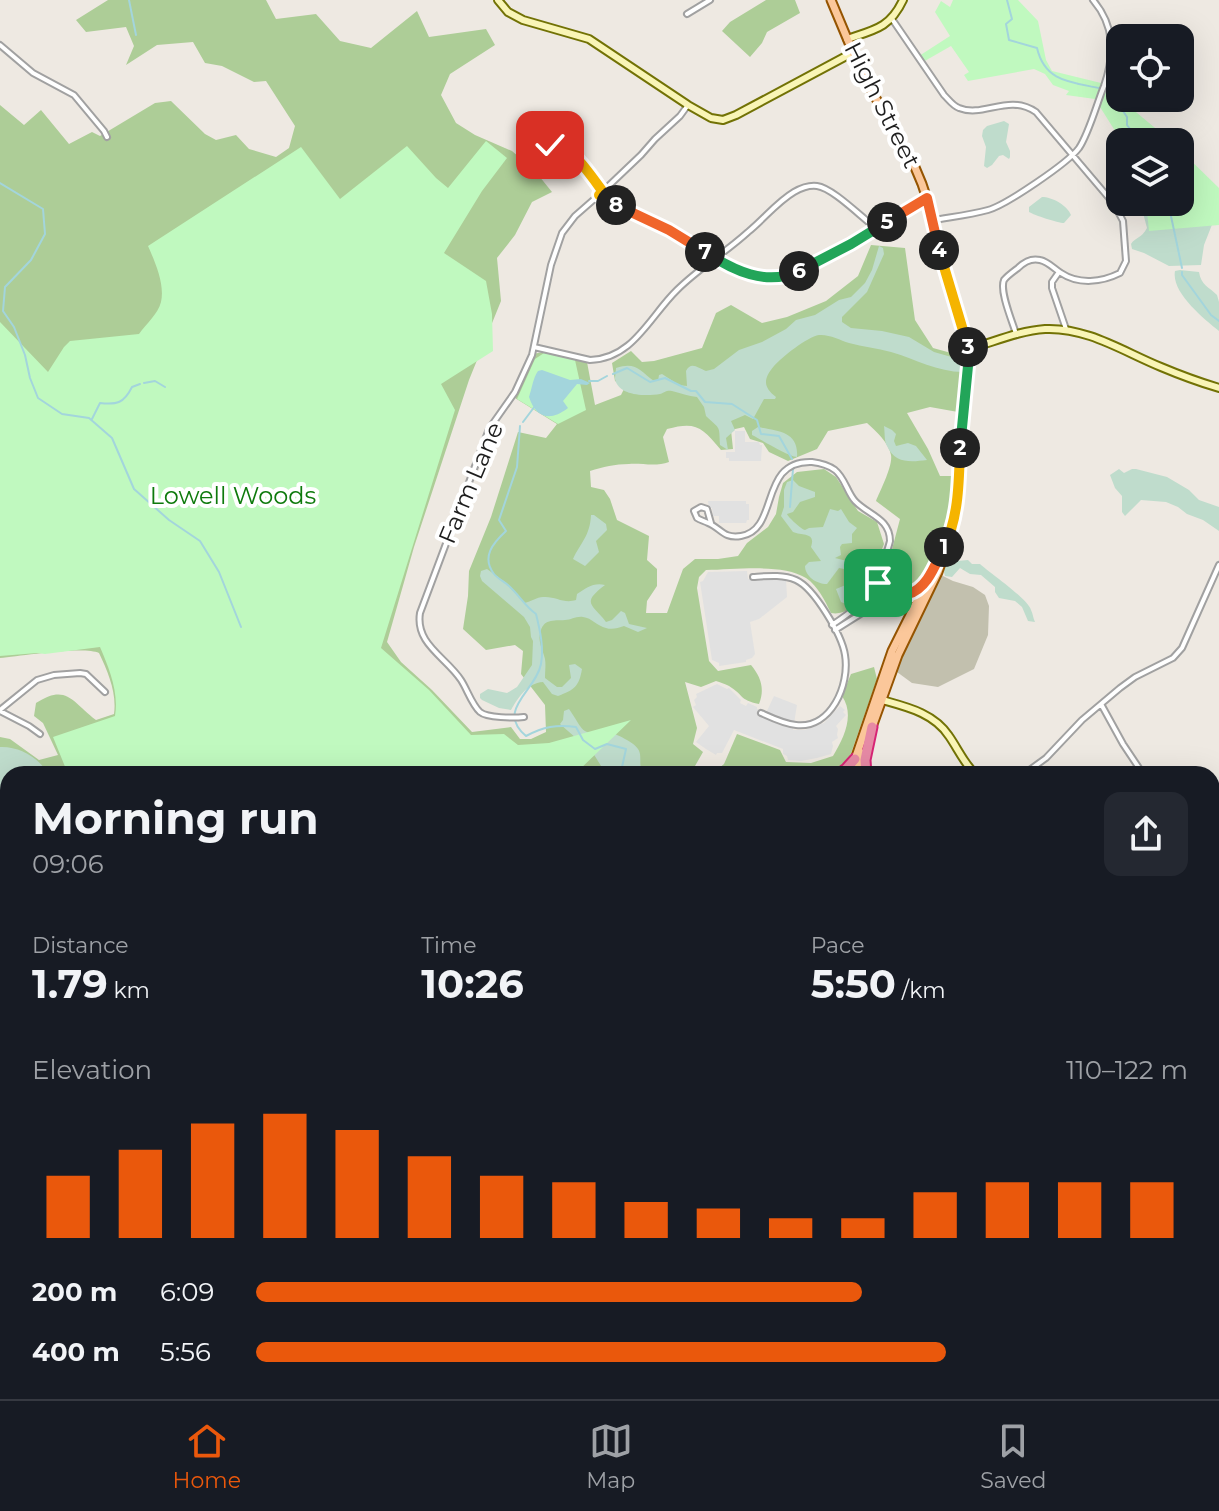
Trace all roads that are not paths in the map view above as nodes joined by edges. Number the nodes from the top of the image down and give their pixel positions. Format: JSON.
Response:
{"nodes":[{"id":1,"x":498,"y":0,"type":"edge"},
{"id":2,"x":710,"y":0,"type":"edge"},
{"id":3,"x":831,"y":0,"type":"edge"},
{"id":4,"x":903,"y":0,"type":"edge"},
{"id":5,"x":1093,"y":0,"type":"edge"},
{"id":6,"x":687,"y":14,"type":"dead end"},
{"id":7,"x":892,"y":19,"type":"junction"},
{"id":8,"x":1107,"y":24,"type":"edge"},
{"id":9,"x":847,"y":39,"type":"junction"},
{"id":10,"x":0,"y":45,"type":"edge"},
{"id":11,"x":852,"y":53,"type":"junction"},
{"id":12,"x":1106,"y":78,"type":"edge"},
{"id":13,"x":688,"y":105,"type":"junction"},
{"id":14,"x":107,"y":137,"type":"dead end"},
{"id":15,"x":563,"y":147,"type":"junction"},
{"id":16,"x":1072,"y":155,"type":"junction"},
{"id":17,"x":601,"y":194,"type":"junction"},
{"id":18,"x":927,"y":198,"type":"junction"},
{"id":19,"x":934,"y":220,"type":"junction"},
{"id":20,"x":876,"y":228,"type":"junction"},
{"id":21,"x":714,"y":258,"type":"junction"},
{"id":22,"x":1059,"y":272,"type":"junction"},
{"id":23,"x":1066,"y":329,"type":"junction"},
{"id":24,"x":1016,"y":334,"type":"junction"},
{"id":25,"x":534,"y":347,"type":"junction"},
{"id":26,"x":968,"y":347,"type":"junction"},
{"id":27,"x":1219,"y":388,"type":"edge"},
{"id":28,"x":711,"y":523,"type":"junction"},
{"id":29,"x":948,"y":539,"type":"junction"},
{"id":30,"x":1219,"y":565,"type":"edge"},
{"id":31,"x":881,"y":567,"type":"junction"},
{"id":32,"x":753,"y":577,"type":"dead end"},
{"id":33,"x":928,"y":578,"type":"junction"},
{"id":34,"x":881,"y":594,"type":"junction"},
{"id":35,"x":898,"y":594,"type":"junction"},
{"id":36,"x":884,"y":601,"type":"junction"},
{"id":37,"x":917,"y":606,"type":"junction"},
{"id":38,"x":826,"y":614,"type":"junction"},
{"id":39,"x":848,"y":619,"type":"junction"},
{"id":40,"x":833,"y":627,"type":"junction"},
{"id":41,"x":841,"y":641,"type":"junction"},
{"id":42,"x":105,"y":692,"type":"dead end"},
{"id":43,"x":882,"y":700,"type":"junction"},
{"id":44,"x":1101,"y":704,"type":"junction"},
{"id":45,"x":0,"y":711,"type":"edge"},
{"id":46,"x":761,"y":713,"type":"dead end"},
{"id":47,"x":524,"y":717,"type":"dead end"},
{"id":48,"x":872,"y":727,"type":"junction"},
{"id":49,"x":40,"y":734,"type":"dead end"},
{"id":50,"x":855,"y":759,"type":"junction"},
{"id":51,"x":849,"y":766,"type":"edge"},
{"id":52,"x":854,"y":766,"type":"edge"},
{"id":53,"x":856,"y":766,"type":"edge"},
{"id":54,"x":865,"y":766,"type":"edge"},
{"id":55,"x":968,"y":766,"type":"edge"},
{"id":56,"x":1034,"y":766,"type":"edge"},
{"id":57,"x":1138,"y":766,"type":"edge"}],
"edges":[{"from":1,"to":13,"type":"street"},
{"from":2,"to":6,"type":"street"},
{"from":3,"to":9,"type":"main road","name":"High Street"},
{"from":4,"to":7,"type":"street"},
{"from":5,"to":8,"type":"street"},
{"from":7,"to":9,"type":"street"},
{"from":7,"to":16,"type":"street"},
{"from":9,"to":11,"type":"main road","name":"High Street"},
{"from":10,"to":14,"type":"street"},
{"from":11,"to":13,"type":"street"},
{"from":11,"to":18,"type":"main road","name":"High Street"},
{"from":12,"to":16,"type":"street"},
{"from":13,"to":17,"type":"street","name":"Farm Lane"},
{"from":15,"to":15,"type":"street"},
{"from":15,"to":17,"type":"street"},
{"from":16,"to":19,"type":"street"},
{"from":16,"to":22,"type":"street"},
{"from":17,"to":21,"type":"street"},
{"from":17,"to":25,"type":"street","name":"Farm Lane"},
{"from":18,"to":19,"type":"main road","name":"High Street"},
{"from":18,"to":20,"type":"street"},
{"from":19,"to":26,"type":"main road","name":"High Street"},
{"from":20,"to":21,"type":"street"},
{"from":20,"to":21,"type":"street"},
{"from":21,"to":25,"type":"street"},
{"from":22,"to":23,"type":"street"},
{"from":22,"to":24,"type":"street"},
{"from":23,"to":24,"type":"street"},
{"from":23,"to":27,"type":"street"},
{"from":24,"to":26,"type":"street"},
{"from":25,"to":47,"type":"street","name":"Farm Lane"},
{"from":26,"to":29,"type":"main road","name":"High Street"},
{"from":28,"to":28,"type":"street"},
{"from":28,"to":31,"type":"street"},
{"from":29,"to":33,"type":"main road","name":"High Street"},
{"from":29,"to":37,"type":"main road","name":"High Street"},
{"from":30,"to":44,"type":"street"},
{"from":31,"to":34,"type":"street"},
{"from":31,"to":35,"type":"street"},
{"from":32,"to":38,"type":"street"},
{"from":33,"to":35,"type":"street"},
{"from":33,"to":37,"type":"main road","name":"High Street"},
{"from":34,"to":35,"type":"street"},
{"from":34,"to":36,"type":"street"},
{"from":34,"to":39,"type":"street"},
{"from":35,"to":37,"type":"street"},
{"from":36,"to":37,"type":"street"},
{"from":36,"to":39,"type":"street"},
{"from":37,"to":43,"type":"main road","name":"High Street"},
{"from":37,"to":50,"type":"main road","name":"High Street"},
{"from":38,"to":39,"type":"street"},
{"from":38,"to":40,"type":"street"},
{"from":39,"to":40,"type":"street"},
{"from":39,"to":41,"type":"street"},
{"from":40,"to":41,"type":"street"},
{"from":41,"to":46,"type":"street"},
{"from":42,"to":45,"type":"street"},
{"from":43,"to":48,"type":"main road","name":"High Street"},
{"from":43,"to":55,"type":"street"},
{"from":44,"to":56,"type":"street"},
{"from":44,"to":57,"type":"street"},
{"from":45,"to":49,"type":"street"},
{"from":48,"to":53,"type":"main road","name":"High Street"},
{"from":48,"to":54,"type":"highway"},
{"from":50,"to":51,"type":"highway"},
{"from":50,"to":52,"type":"main road","name":"High Street"}]}
